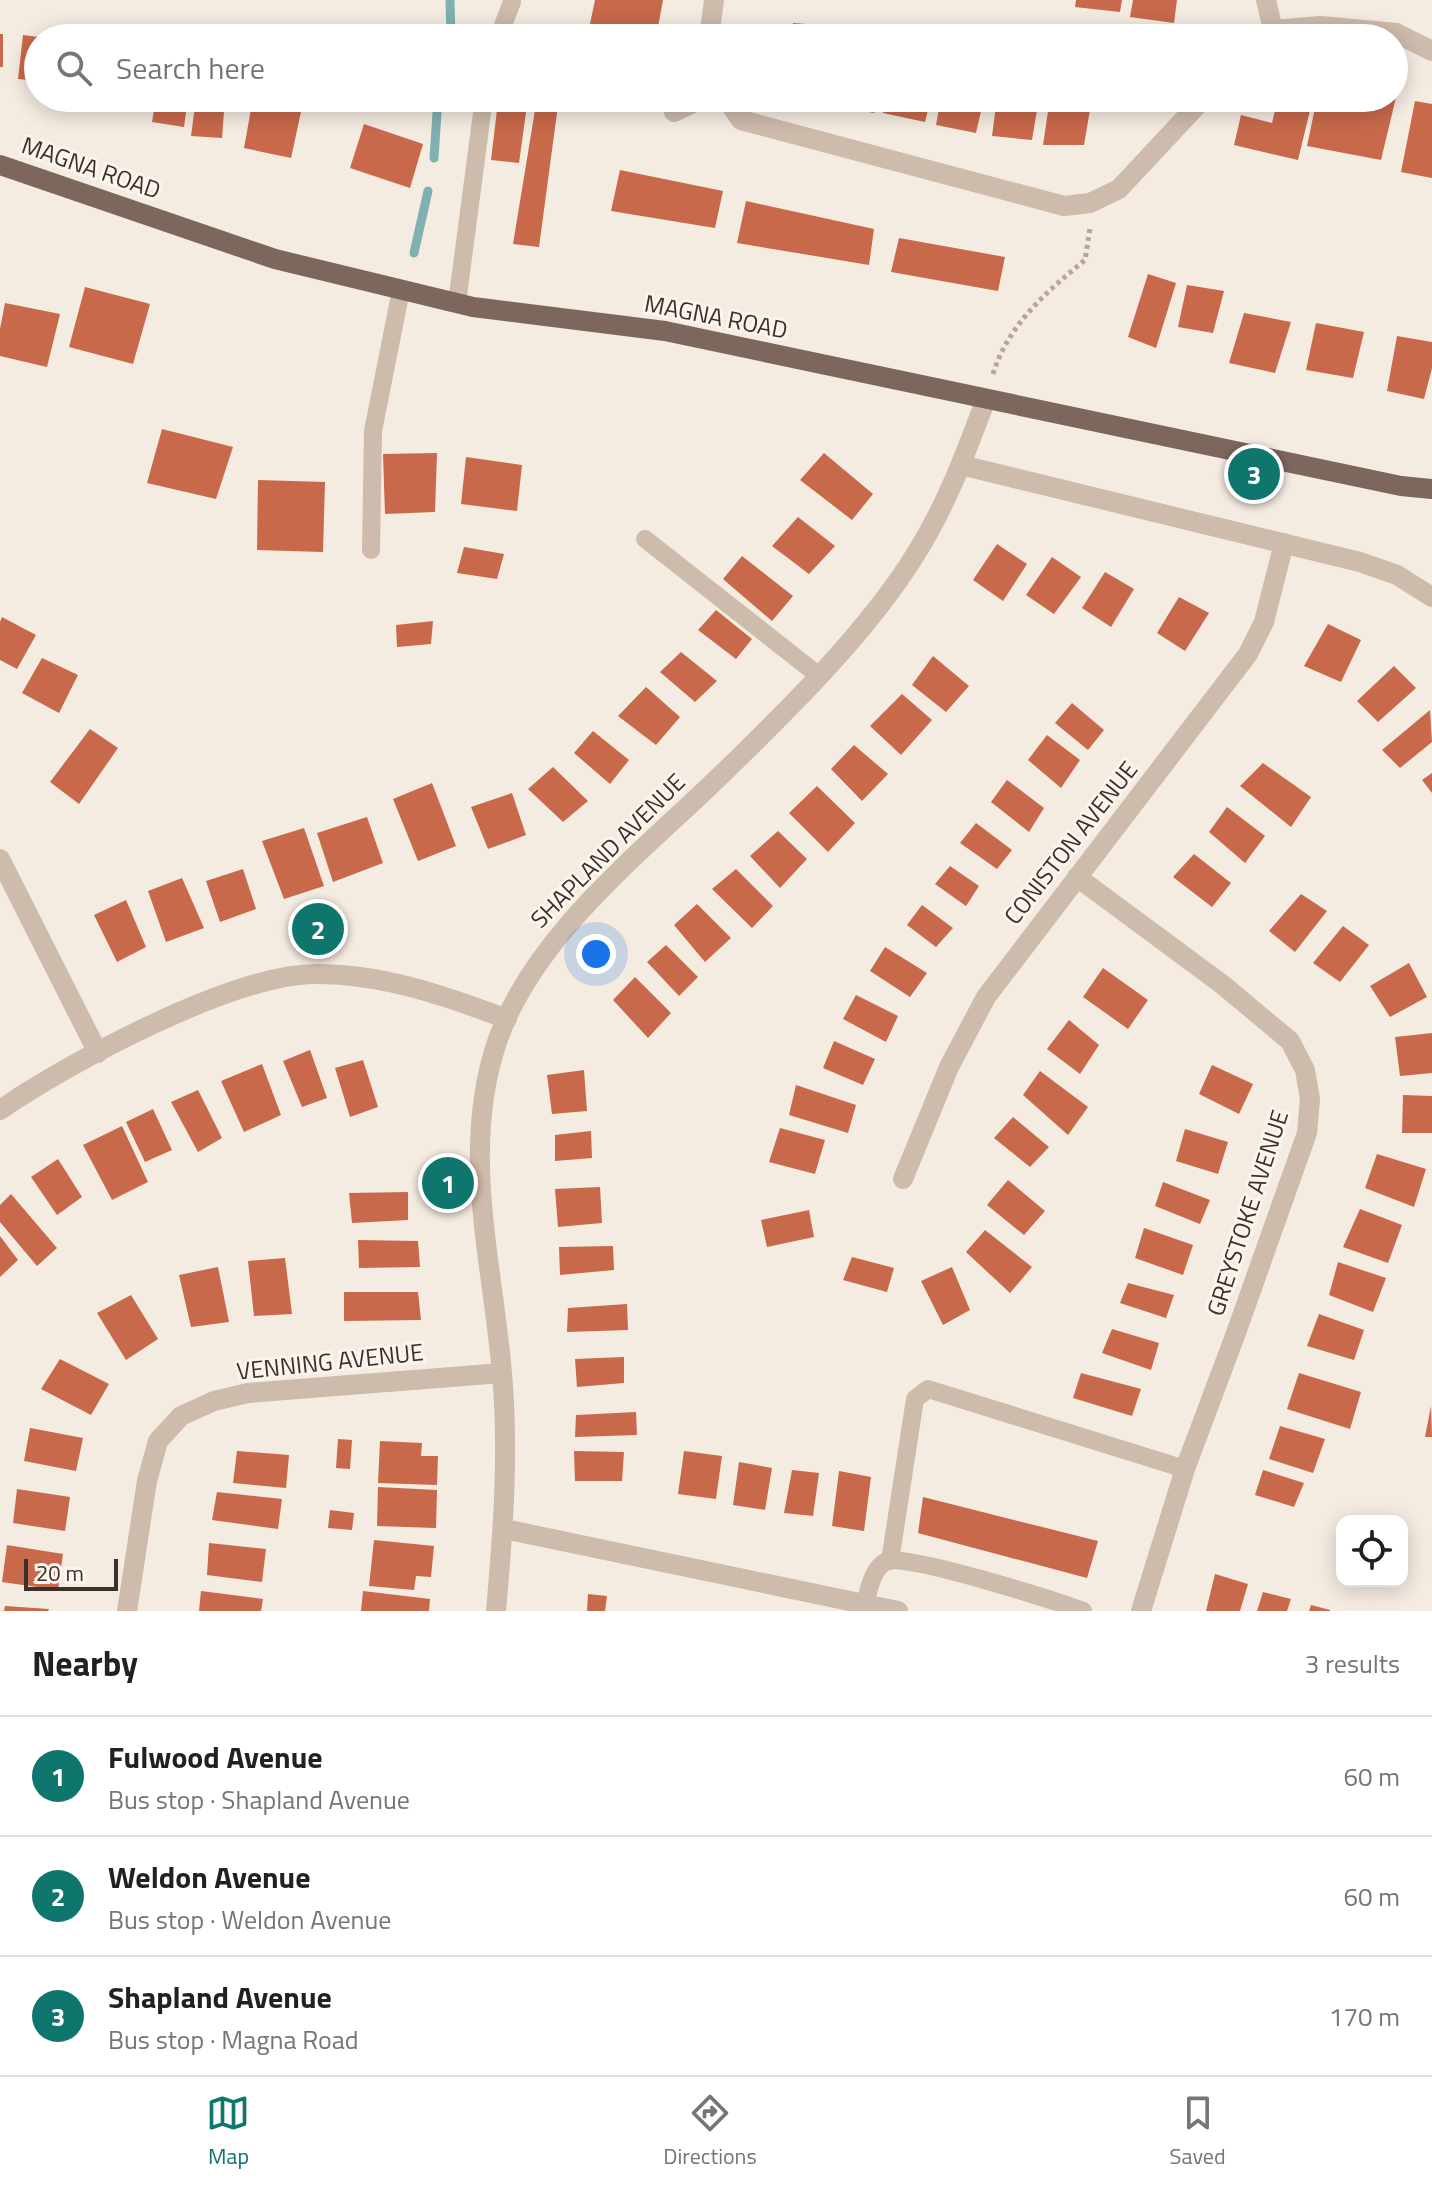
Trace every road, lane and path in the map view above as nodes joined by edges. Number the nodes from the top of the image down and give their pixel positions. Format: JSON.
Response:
{"nodes":[{"id":1,"x":714,"y":0,"type":"edge"},
{"id":2,"x":1266,"y":0,"type":"edge"},
{"id":3,"x":512,"y":2,"type":"dead end"},
{"id":4,"x":503,"y":24,"type":"edge"},
{"id":5,"x":711,"y":24,"type":"edge"},
{"id":6,"x":1267,"y":24,"type":"edge"},
{"id":7,"x":1408,"y":39,"type":"edge"},
{"id":8,"x":1432,"y":51,"type":"edge"},
{"id":9,"x":482,"y":112,"type":"edge"},
{"id":10,"x":736,"y":112,"type":"edge"},
{"id":11,"x":1191,"y":112,"type":"edge"},
{"id":12,"x":0,"y":165,"type":"edge"},
{"id":13,"x":1090,"y":203,"type":"junction"},
{"id":14,"x":401,"y":290,"type":"junction"},
{"id":15,"x":457,"y":303,"type":"junction"},
{"id":16,"x":986,"y":399,"type":"junction"},
{"id":17,"x":961,"y":465,"type":"junction"},
{"id":18,"x":1432,"y":489,"type":"edge"},
{"id":19,"x":645,"y":539,"type":"dead end"},
{"id":20,"x":1284,"y":543,"type":"junction"},
{"id":21,"x":371,"y":550,"type":"dead end"},
{"id":22,"x":1432,"y":597,"type":"edge"},
{"id":23,"x":818,"y":675,"type":"junction"},
{"id":24,"x":0,"y":859,"type":"edge"},
{"id":25,"x":1077,"y":877,"type":"junction"},
{"id":26,"x":507,"y":1019,"type":"junction"},
{"id":27,"x":98,"y":1053,"type":"junction"},
{"id":28,"x":0,"y":1110,"type":"edge"},
{"id":29,"x":903,"y":1179,"type":"dead end"},
{"id":30,"x":502,"y":1373,"type":"junction"},
{"id":31,"x":1185,"y":1469,"type":"junction"},
{"id":32,"x":504,"y":1529,"type":"junction"},
{"id":33,"x":890,"y":1561,"type":"junction"},
{"id":34,"x":865,"y":1604,"type":"junction"},
{"id":35,"x":127,"y":1611,"type":"edge"},
{"id":36,"x":496,"y":1611,"type":"edge"},
{"id":37,"x":898,"y":1611,"type":"edge"},
{"id":38,"x":1083,"y":1611,"type":"edge"},
{"id":39,"x":1141,"y":1611,"type":"edge"}],
"edges":[{"from":1,"to":5,"type":"street"},
{"from":2,"to":6,"type":"street"},
{"from":3,"to":4,"type":"lane"},
{"from":7,"to":8,"type":"street"},
{"from":9,"to":15,"type":"lane"},
{"from":10,"to":13,"type":"street"},
{"from":11,"to":13,"type":"street"},
{"from":12,"to":14,"type":"main road","name":"MAGNA ROAD"},
{"from":13,"to":16,"type":"path"},
{"from":14,"to":15,"type":"main road","name":"MAGNA ROAD"},
{"from":14,"to":21,"type":"lane"},
{"from":15,"to":16,"type":"main road","name":"MAGNA ROAD"},
{"from":16,"to":17,"type":"street","name":"SHAPLAND AVENUE"},
{"from":16,"to":18,"type":"main road","name":"MAGNA ROAD"},
{"from":17,"to":20,"type":"street"},
{"from":17,"to":23,"type":"street","name":"SHAPLAND AVENUE"},
{"from":19,"to":23,"type":"lane"},
{"from":20,"to":22,"type":"street"},
{"from":20,"to":25,"type":"street","name":"CONISTON AVENUE"},
{"from":23,"to":26,"type":"street","name":"SHAPLAND AVENUE"},
{"from":24,"to":27,"type":"street"},
{"from":25,"to":29,"type":"street","name":"CONISTON AVENUE"},
{"from":25,"to":31,"type":"street","name":"GREYSTOKE AVENUE"},
{"from":26,"to":27,"type":"street"},
{"from":26,"to":30,"type":"street","name":"SHAPLAND AVENUE"},
{"from":27,"to":28,"type":"street"},
{"from":30,"to":32,"type":"street","name":"SHAPLAND AVENUE"},
{"from":30,"to":35,"type":"street","name":"VENNING AVENUE"},
{"from":31,"to":33,"type":"lane"},
{"from":31,"to":39,"type":"street","name":"GREYSTOKE AVENUE"},
{"from":32,"to":34,"type":"street"},
{"from":32,"to":36,"type":"street","name":"SHAPLAND AVENUE"},
{"from":33,"to":34,"type":"lane"},
{"from":33,"to":38,"type":"lane"},
{"from":34,"to":37,"type":"street"}]}
